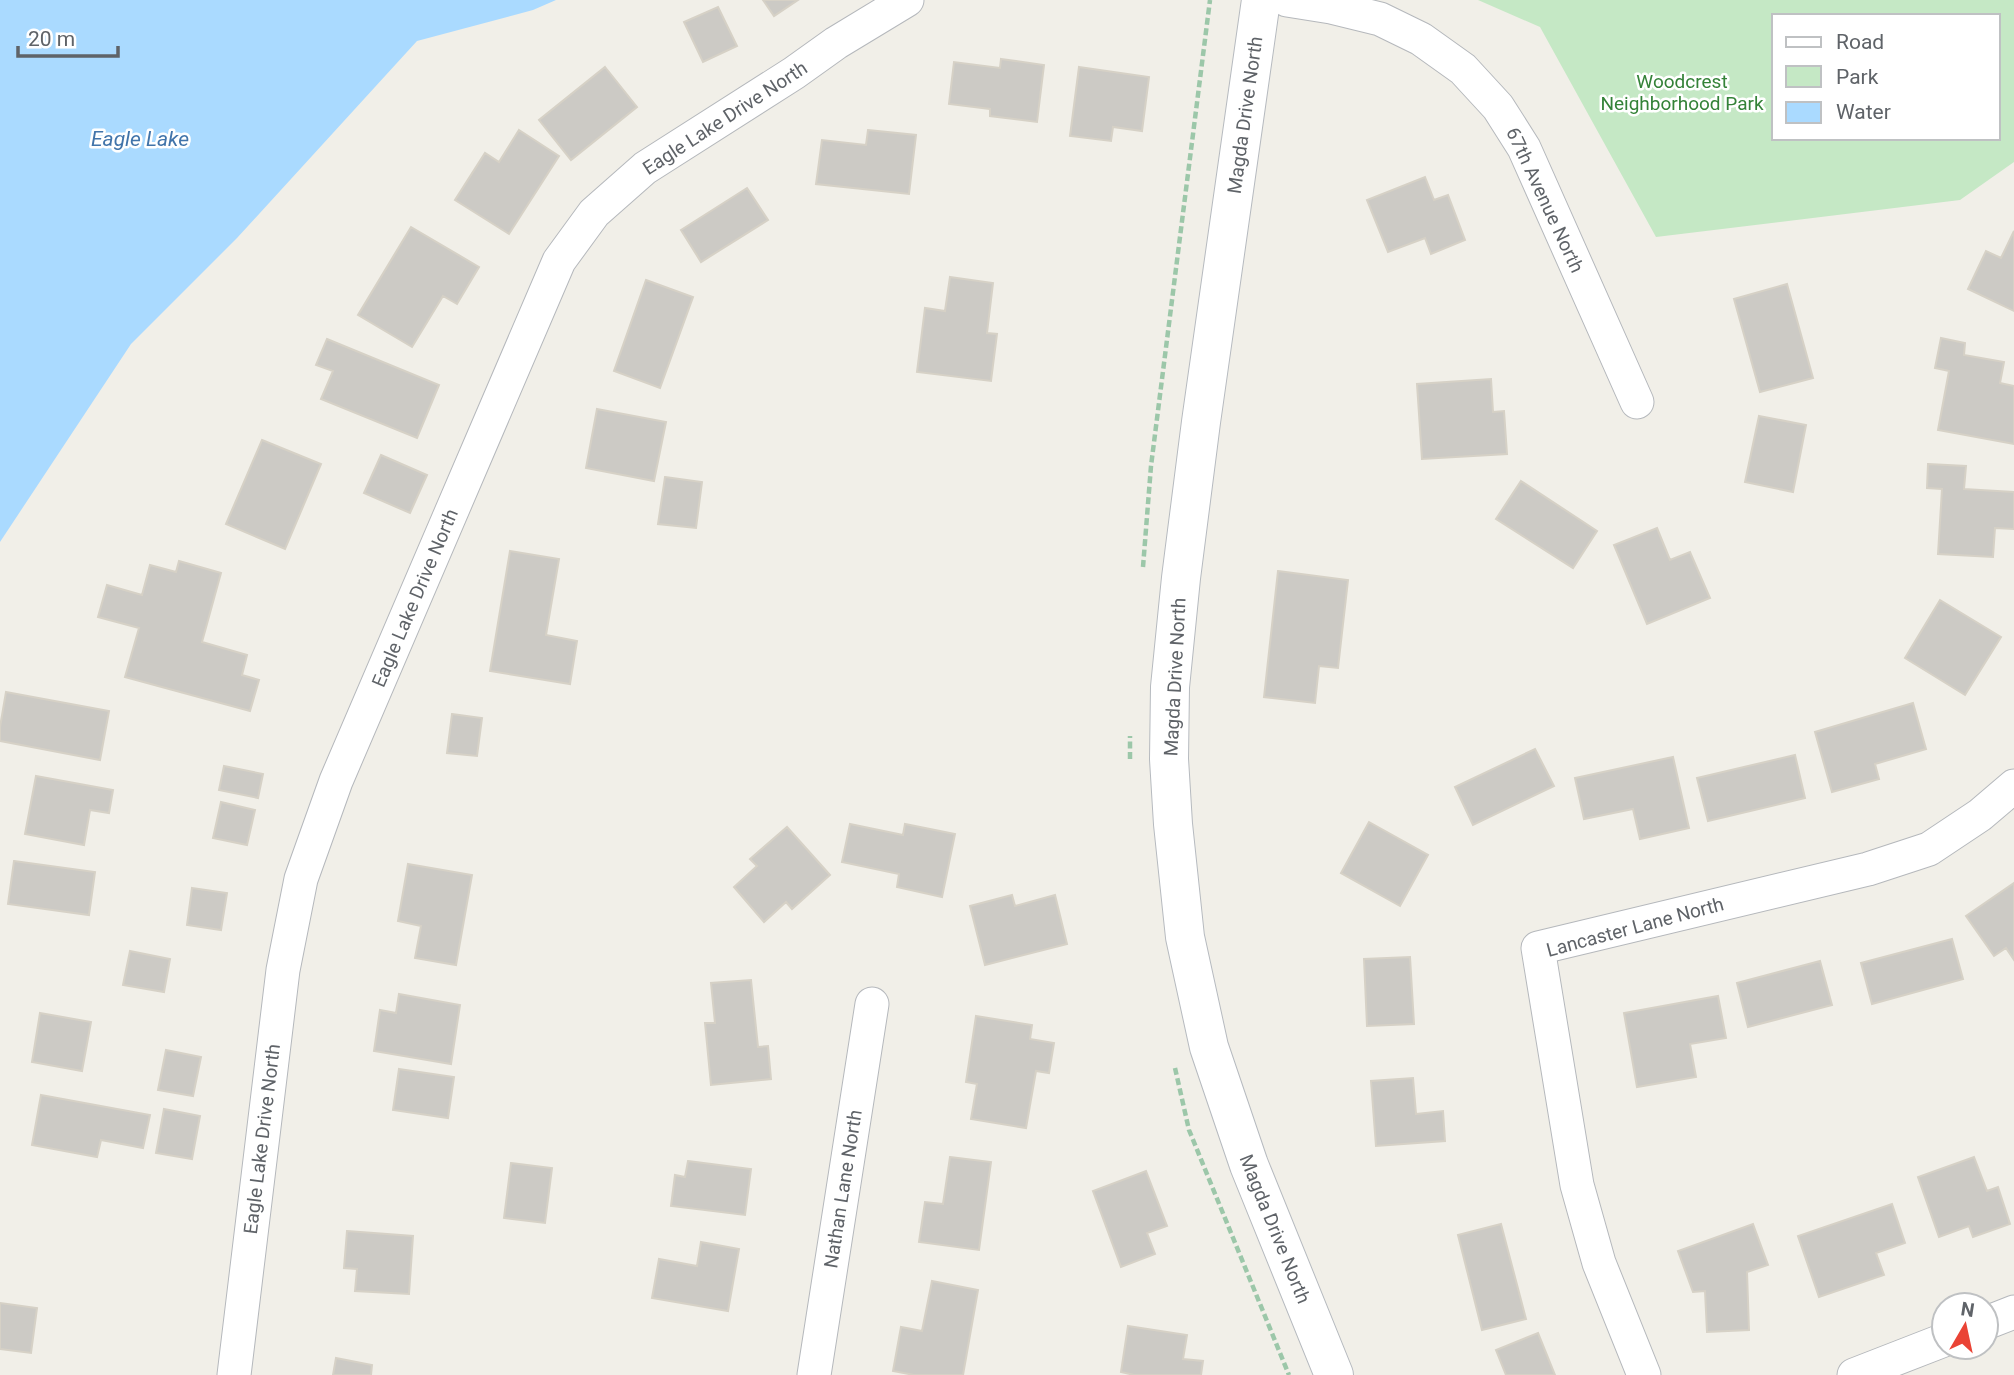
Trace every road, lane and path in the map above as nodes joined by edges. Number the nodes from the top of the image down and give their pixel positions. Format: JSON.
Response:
{"nodes":[{"id":1,"x":907,"y":0,"type":"edge"},
{"id":2,"x":1261,"y":0,"type":"edge"},
{"id":3,"x":1287,"y":0,"type":"edge"},
{"id":4,"x":1637,"y":402,"type":"dead end"},
{"id":5,"x":2014,"y":786,"type":"edge"},
{"id":6,"x":872,"y":1004,"type":"dead end"},
{"id":7,"x":1930,"y":1345,"type":"edge"},
{"id":8,"x":234,"y":1375,"type":"edge"},
{"id":9,"x":814,"y":1375,"type":"edge"},
{"id":10,"x":1334,"y":1375,"type":"edge"},
{"id":11,"x":1644,"y":1375,"type":"edge"},
{"id":12,"x":1854,"y":1375,"type":"edge"}],
"edges":[{"from":1,"to":8,"type":"street","name":"Eagle Lake Drive North"},
{"from":2,"to":10,"type":"street","name":"Magda Drive North"},
{"from":3,"to":4,"type":"street","name":"67th Avenue North"},
{"from":5,"to":11,"type":"street","name":"Lancaster Lane North"},
{"from":6,"to":9,"type":"street","name":"Nathan Lane North"},
{"from":7,"to":12,"type":"street"}]}
